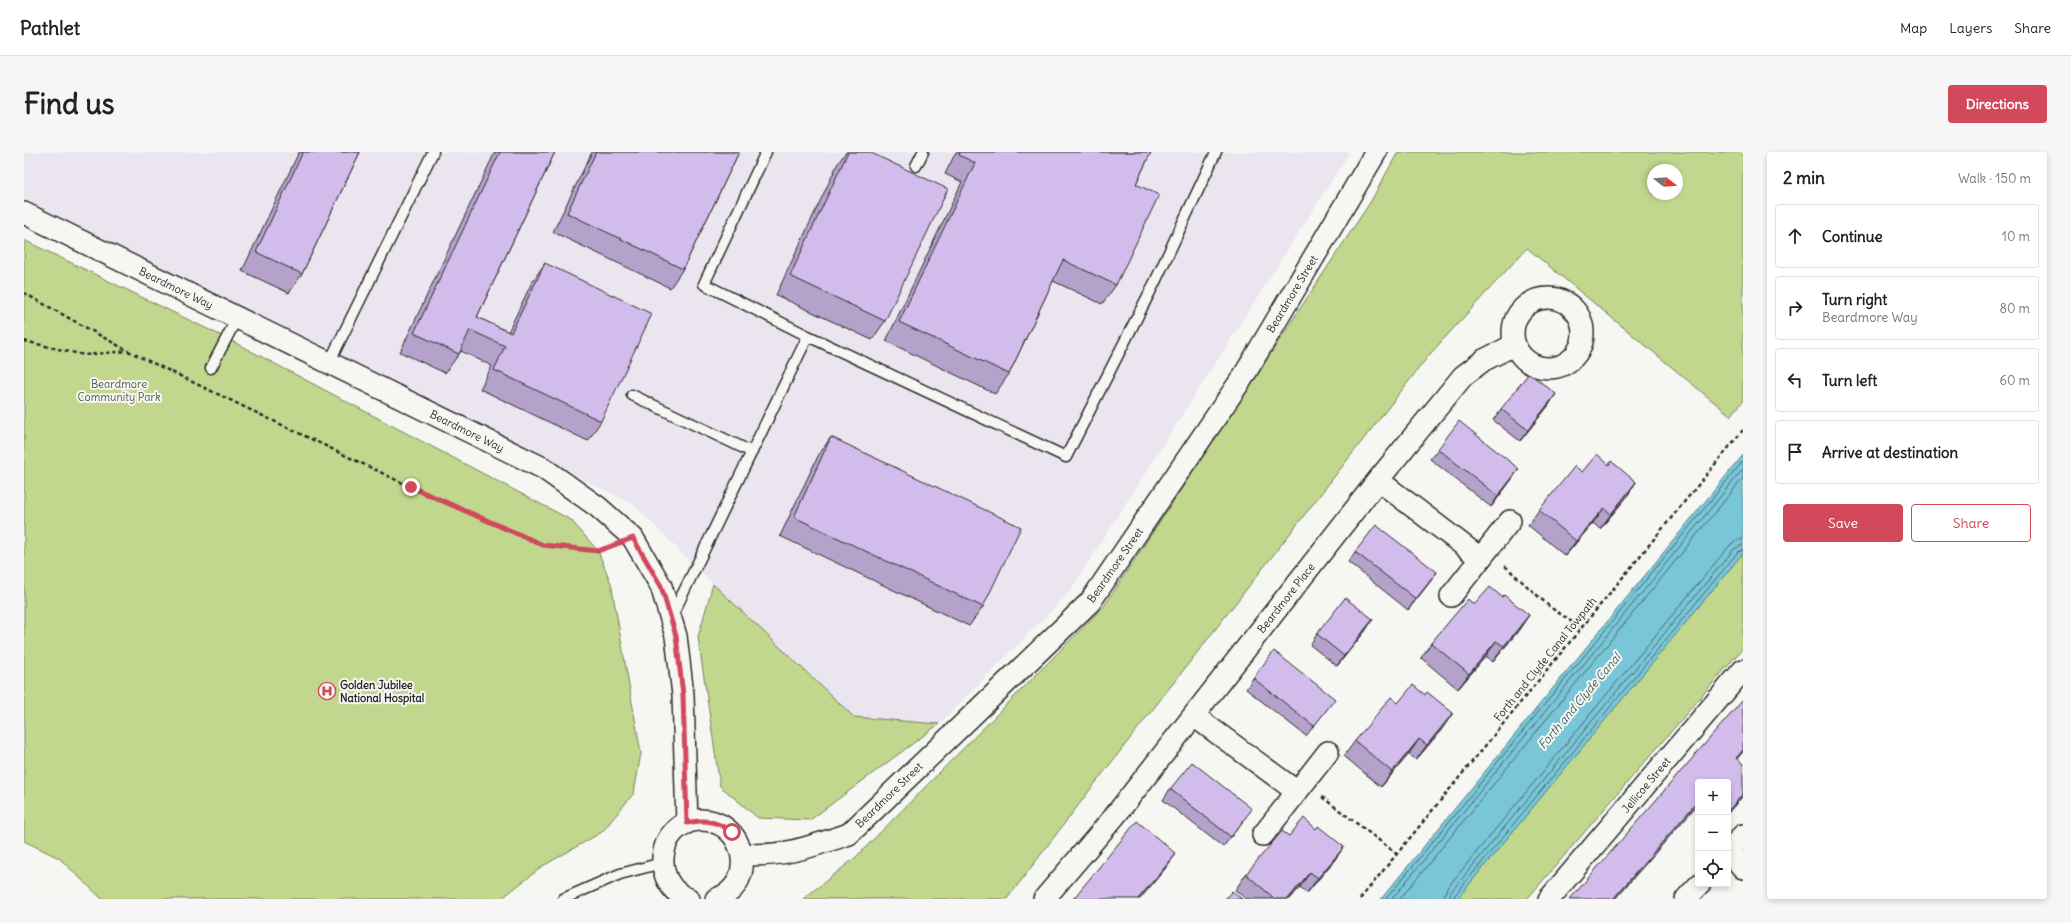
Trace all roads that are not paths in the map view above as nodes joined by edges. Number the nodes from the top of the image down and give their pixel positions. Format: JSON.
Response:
{"nodes":[{"id":1,"x":432,"y":152,"type":"edge"},
{"id":2,"x":766,"y":152,"type":"edge"},
{"id":3,"x":923,"y":152,"type":"edge"},
{"id":4,"x":1216,"y":152,"type":"edge"},
{"id":5,"x":1376,"y":152,"type":"edge"},
{"id":6,"x":916,"y":166,"type":"dead end"},
{"id":7,"x":24,"y":213,"type":"edge"},
{"id":8,"x":237,"y":318,"type":"junction"},
{"id":9,"x":808,"y":336,"type":"junction"},
{"id":10,"x":1514,"y":345,"type":"dead end"},
{"id":11,"x":329,"y":363,"type":"junction"},
{"id":12,"x":211,"y":368,"type":"dead end"},
{"id":13,"x":632,"y":395,"type":"dead end"},
{"id":14,"x":752,"y":452,"type":"junction"},
{"id":15,"x":1378,"y":480,"type":"junction"},
{"id":16,"x":1510,"y":521,"type":"dead end"},
{"id":17,"x":1480,"y":558,"type":"junction"},
{"id":18,"x":1451,"y":596,"type":"dead end"},
{"id":19,"x":671,"y":618,"type":"junction"},
{"id":20,"x":1743,"y":670,"type":"edge"},
{"id":21,"x":1194,"y":716,"type":"junction"},
{"id":22,"x":1328,"y":752,"type":"dead end"},
{"id":23,"x":1296,"y":791,"type":"junction"},
{"id":24,"x":687,"y":823,"type":"junction"},
{"id":25,"x":1263,"y":835,"type":"dead end"},
{"id":26,"x":1743,"y":835,"type":"edge"},
{"id":27,"x":1729,"y":851,"type":"edge"},
{"id":28,"x":743,"y":854,"type":"junction"},
{"id":29,"x":1731,"y":855,"type":"edge"},
{"id":30,"x":662,"y":863,"type":"junction"},
{"id":31,"x":1743,"y":868,"type":"edge"},
{"id":32,"x":1697,"y":887,"type":"edge"},
{"id":33,"x":683,"y":898,"type":"edge"},
{"id":34,"x":563,"y":899,"type":"edge"},
{"id":35,"x":716,"y":899,"type":"edge"},
{"id":36,"x":1044,"y":899,"type":"edge"},
{"id":37,"x":1549,"y":899,"type":"edge"},
{"id":38,"x":1686,"y":899,"type":"edge"}],
"edges":[{"from":1,"to":11,"type":"lane"},
{"from":2,"to":9,"type":"lane"},
{"from":3,"to":6,"type":"lane"},
{"from":4,"to":9,"type":"lane"},
{"from":5,"to":28,"type":"street","name":"Beardmore Street"},
{"from":7,"to":8,"type":"street","name":"Beardmore Way"},
{"from":8,"to":11,"type":"street","name":"Beardmore Way"},
{"from":8,"to":12,"type":"lane"},
{"from":9,"to":14,"type":"lane"},
{"from":10,"to":15,"type":"street","name":"Beardmore Place"},
{"from":11,"to":19,"type":"street","name":"Beardmore Way"},
{"from":13,"to":14,"type":"lane"},
{"from":14,"to":19,"type":"lane"},
{"from":15,"to":17,"type":"street"},
{"from":15,"to":21,"type":"street","name":"Beardmore Place"},
{"from":16,"to":17,"type":"street"},
{"from":17,"to":18,"type":"street"},
{"from":19,"to":24,"type":"street","name":"Beardmore Way"},
{"from":20,"to":37,"type":"street","name":"Jellicoe Street"},
{"from":21,"to":23,"type":"street"},
{"from":21,"to":36,"type":"street","name":"Beardmore Place"},
{"from":22,"to":23,"type":"street"},
{"from":23,"to":25,"type":"street"},
{"from":24,"to":28,"type":"street"},
{"from":24,"to":30,"type":"street"},
{"from":26,"to":27,"type":"street"},
{"from":28,"to":35,"type":"street"},
{"from":29,"to":31,"type":"street"},
{"from":30,"to":33,"type":"street"},
{"from":30,"to":34,"type":"lane"},
{"from":32,"to":38,"type":"street"}]}
